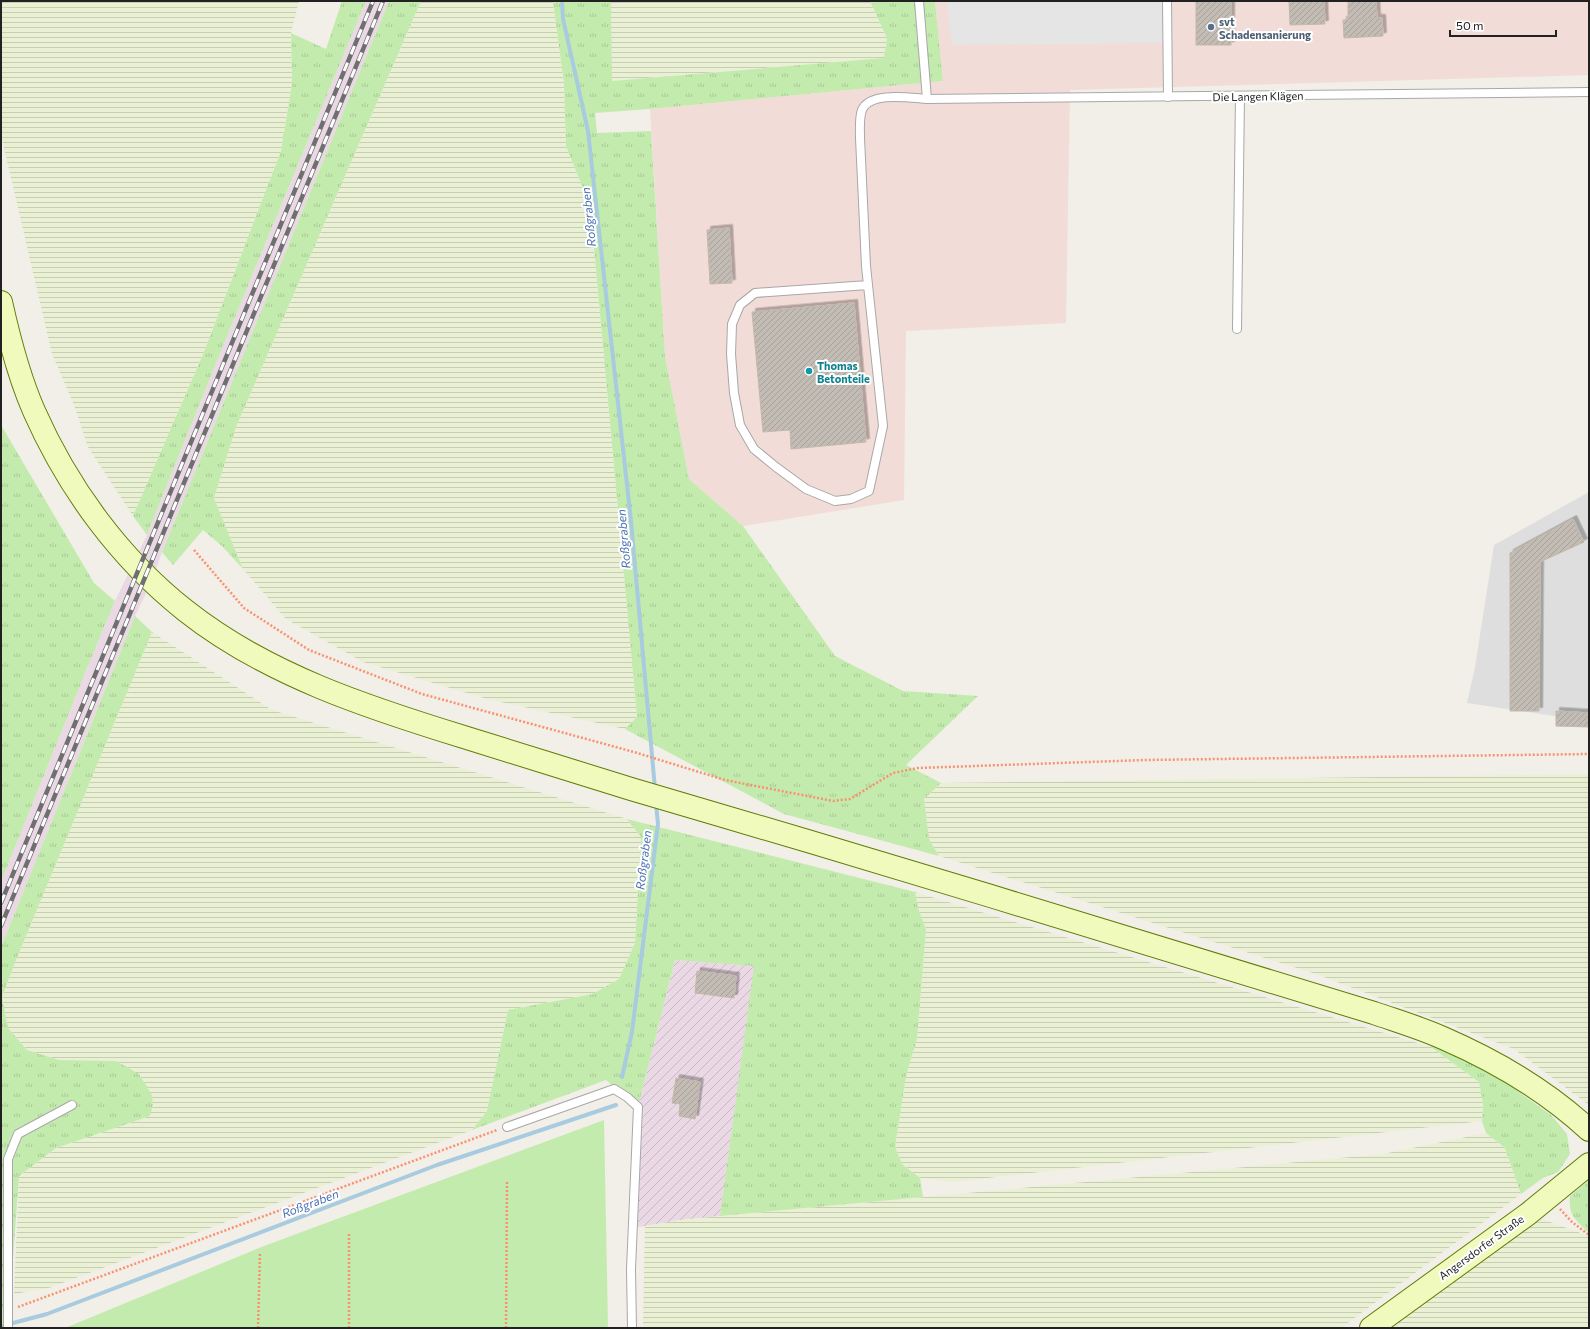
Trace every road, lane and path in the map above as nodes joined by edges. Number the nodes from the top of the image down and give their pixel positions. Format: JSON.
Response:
{"nodes":[{"id":1,"x":919,"y":1,"type":"edge"},
{"id":2,"x":1167,"y":1,"type":"edge"},
{"id":3,"x":1589,"y":92,"type":"edge"},
{"id":4,"x":1240,"y":96,"type":"junction"},
{"id":5,"x":1168,"y":97,"type":"junction"},
{"id":6,"x":927,"y":99,"type":"junction"},
{"id":7,"x":868,"y":285,"type":"junction"},
{"id":8,"x":1,"y":302,"type":"edge"},
{"id":9,"x":1236,"y":329,"type":"dead end"},
{"id":10,"x":194,"y":550,"type":"dead end"},
{"id":11,"x":1589,"y":754,"type":"edge"},
{"id":12,"x":72,"y":1105,"type":"dead end"},
{"id":13,"x":507,"y":1127,"type":"joint"},
{"id":14,"x":1589,"y":1130,"type":"edge"},
{"id":15,"x":1589,"y":1164,"type":"edge"},
{"id":16,"x":507,"y":1181,"type":"dead end"},
{"id":17,"x":1550,"y":1196,"type":"junction"},
{"id":18,"x":349,"y":1232,"type":"dead end"},
{"id":19,"x":1589,"y":1235,"type":"edge"},
{"id":20,"x":260,"y":1253,"type":"dead end"},
{"id":21,"x":8,"y":1311,"type":"junction"},
{"id":22,"x":8,"y":1328,"type":"edge"},
{"id":23,"x":258,"y":1328,"type":"edge"},
{"id":24,"x":349,"y":1328,"type":"edge"},
{"id":25,"x":506,"y":1328,"type":"edge"},
{"id":26,"x":632,"y":1328,"type":"edge"},
{"id":27,"x":1371,"y":1328,"type":"edge"}],
"edges":[{"from":1,"to":6,"type":"lane"},
{"from":2,"to":5,"type":"lane"},
{"from":3,"to":4,"type":"lane","name":"Die Langen Klägen"},
{"from":4,"to":5,"type":"lane","name":"Die Langen Klägen"},
{"from":4,"to":9,"type":"lane"},
{"from":5,"to":6,"type":"lane","name":"Die Langen Klägen"},
{"from":6,"to":7,"type":"lane","name":"Die Langen Klägen"},
{"from":7,"to":7,"type":"lane"},
{"from":8,"to":14,"type":"main road"},
{"from":10,"to":11,"type":"path"},
{"from":12,"to":21,"type":"lane"},
{"from":13,"to":21,"type":"path"},
{"from":13,"to":26,"type":"lane"},
{"from":15,"to":17,"type":"main road","name":"Angersdorfer Straße"},
{"from":16,"to":25,"type":"path"},
{"from":17,"to":19,"type":"path"},
{"from":17,"to":27,"type":"main road","name":"Angersdorfer Straße"},
{"from":18,"to":24,"type":"path"},
{"from":20,"to":23,"type":"path"},
{"from":21,"to":22,"type":"lane"}]}
